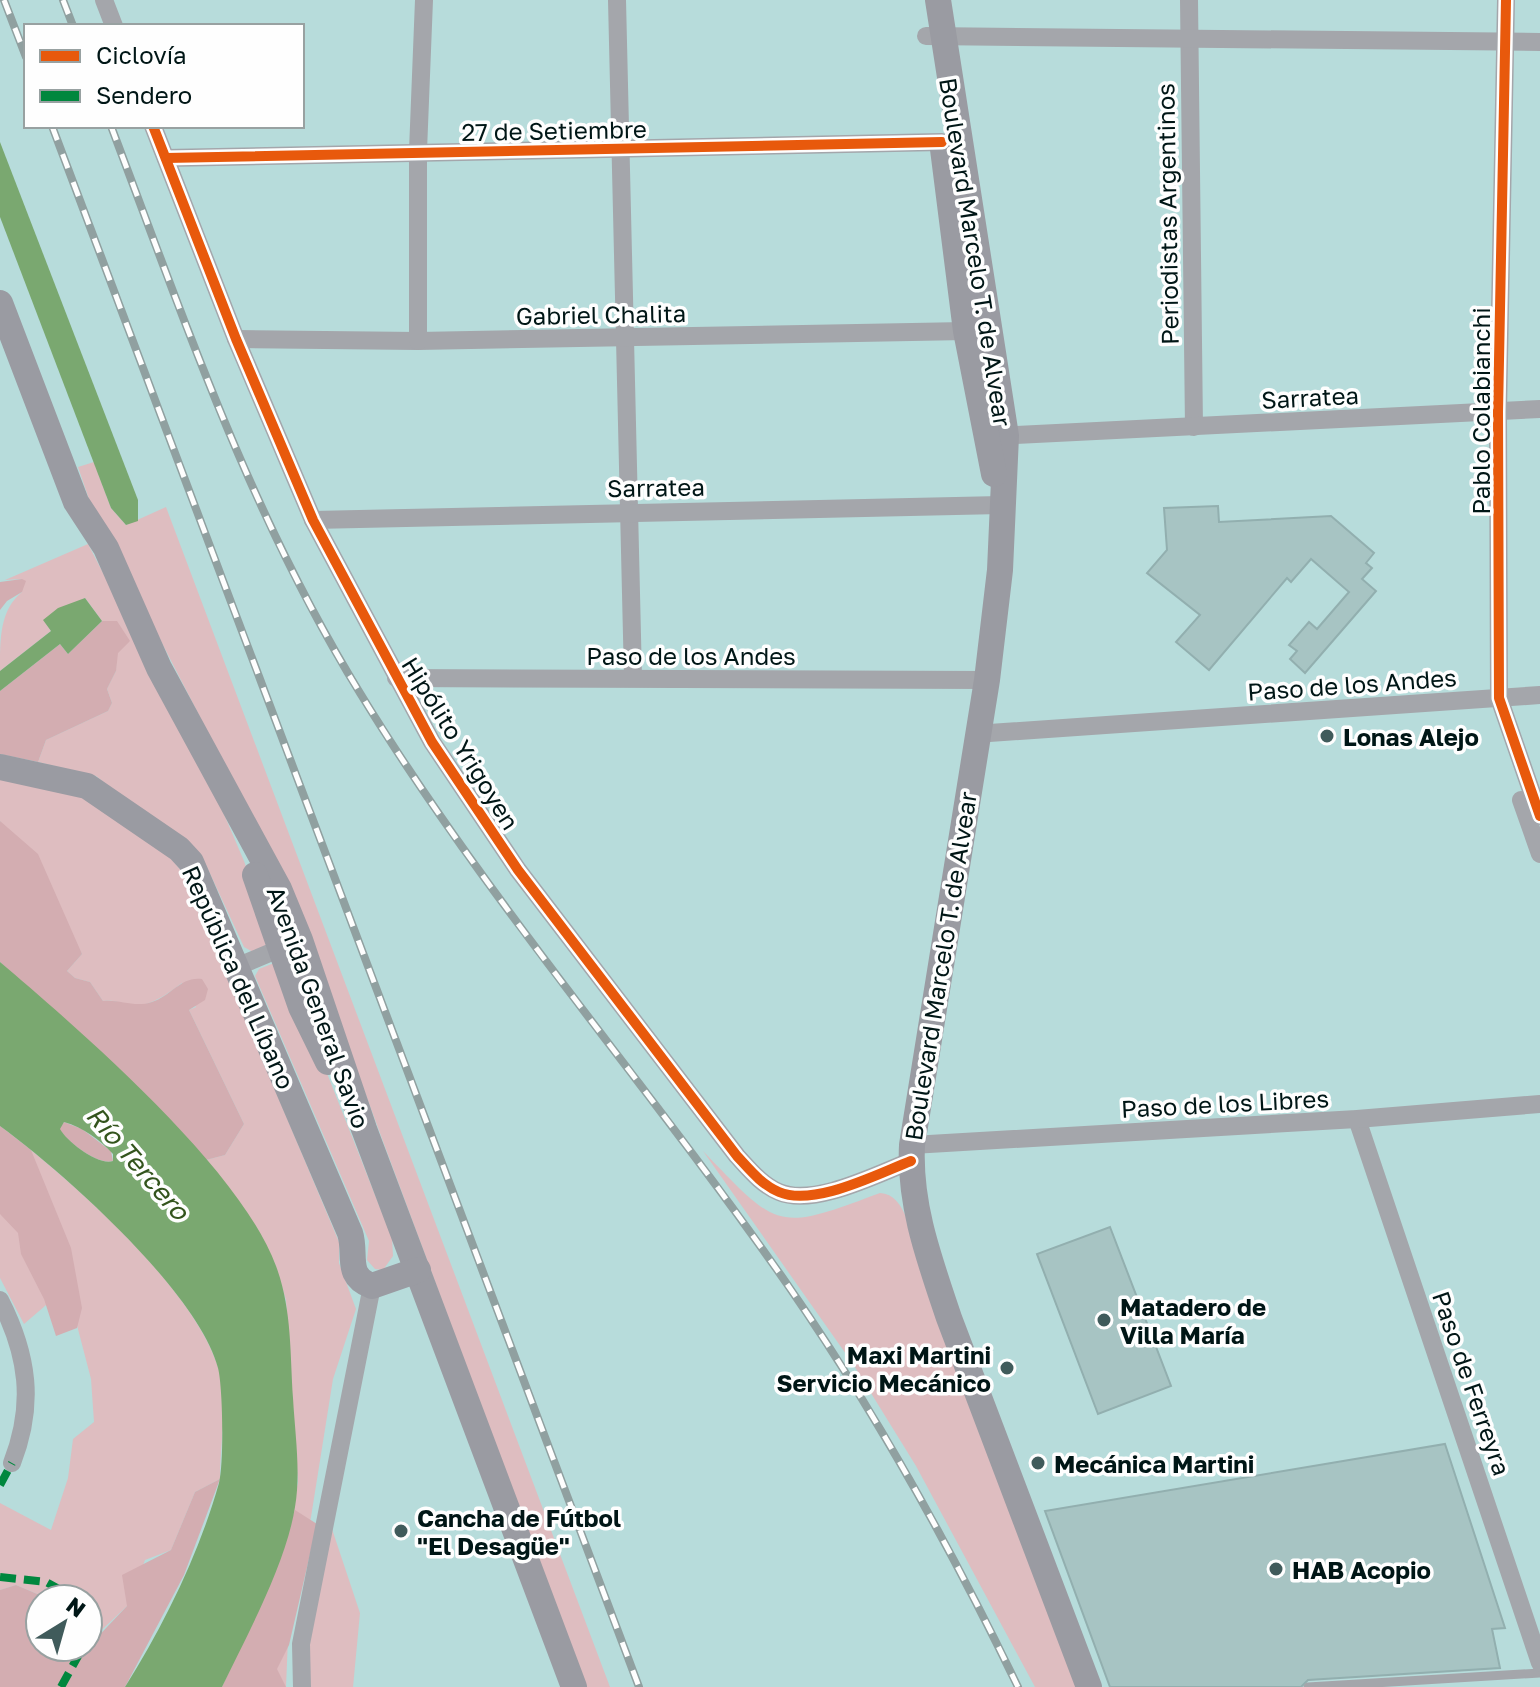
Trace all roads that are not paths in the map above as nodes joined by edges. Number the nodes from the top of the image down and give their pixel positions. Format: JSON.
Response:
{"nodes":[{"id":1,"x":104,"y":0,"type":"edge"},
{"id":2,"x":424,"y":0,"type":"edge"},
{"id":3,"x":617,"y":0,"type":"edge"},
{"id":4,"x":922,"y":0,"type":"edge"},
{"id":5,"x":938,"y":0,"type":"edge"},
{"id":6,"x":1189,"y":0,"type":"edge"},
{"id":7,"x":1506,"y":0,"type":"edge"},
{"id":8,"x":113,"y":24,"type":"edge"},
{"id":9,"x":934,"y":36,"type":"junction"},
{"id":10,"x":1189,"y":37,"type":"junction"},
{"id":11,"x":1506,"y":42,"type":"junction"},
{"id":12,"x":1540,"y":42,"type":"edge"},
{"id":13,"x":154,"y":128,"type":"edge"},
{"id":14,"x":942,"y":142,"type":"junction"},
{"id":15,"x":621,"y":150,"type":"junction"},
{"id":16,"x":418,"y":151,"type":"junction"},
{"id":17,"x":166,"y":158,"type":"junction"},
{"id":18,"x":0,"y":303,"type":"edge"},
{"id":19,"x":966,"y":331,"type":"junction"},
{"id":20,"x":626,"y":338,"type":"junction"},
{"id":21,"x":236,"y":339,"type":"junction"},
{"id":22,"x":418,"y":341,"type":"junction"},
{"id":23,"x":7,"y":342,"type":"edge"},
{"id":24,"x":1540,"y":409,"type":"edge"},
{"id":25,"x":1498,"y":412,"type":"junction"},
{"id":26,"x":1194,"y":427,"type":"junction"},
{"id":27,"x":996,"y":436,"type":"junction"},
{"id":28,"x":1001,"y":505,"type":"junction"},
{"id":29,"x":627,"y":511,"type":"junction"},
{"id":30,"x":313,"y":520,"type":"junction"},
{"id":31,"x":396,"y":678,"type":"junction"},
{"id":32,"x":633,"y":678,"type":"junction"},
{"id":33,"x":987,"y":680,"type":"junction"},
{"id":34,"x":1540,"y":695,"type":"edge"},
{"id":35,"x":1493,"y":698,"type":"junction"},
{"id":36,"x":975,"y":734,"type":"junction"},
{"id":37,"x":0,"y":767,"type":"edge"},
{"id":38,"x":1540,"y":816,"type":"edge"},
{"id":39,"x":1540,"y":854,"type":"edge"},
{"id":40,"x":291,"y":944,"type":"junction"},
{"id":41,"x":236,"y":967,"type":"junction"},
{"id":42,"x":1540,"y":1104,"type":"edge"},
{"id":43,"x":1357,"y":1119,"type":"junction"},
{"id":44,"x":911,"y":1153,"type":"junction"},
{"id":45,"x":418,"y":1270,"type":"junction"},
{"id":46,"x":372,"y":1286,"type":"junction"},
{"id":47,"x":0,"y":1300,"type":"edge"},
{"id":48,"x":12,"y":1463,"type":"dead end"},
{"id":49,"x":1540,"y":1663,"type":"edge"},
{"id":50,"x":1540,"y":1673,"type":"edge"},
{"id":51,"x":302,"y":1687,"type":"edge"},
{"id":52,"x":574,"y":1687,"type":"edge"},
{"id":53,"x":1089,"y":1687,"type":"edge"},
{"id":54,"x":1308,"y":1687,"type":"edge"}],
"edges":[{"from":1,"to":8,"type":"street"},
{"from":2,"to":16,"type":"street"},
{"from":3,"to":15,"type":"street"},
{"from":4,"to":9,"type":"main road","name":"Boulevard Marcelo T. de Alvear"},
{"from":5,"to":9,"type":"main road","name":"Boulevard Marcelo T. de Alvear"},
{"from":6,"to":10,"type":"street","name":"Periodistas Argentinos"},
{"from":7,"to":11,"type":"street","name":"Pablo Colabianchi"},
{"from":9,"to":10,"type":"street"},
{"from":9,"to":14,"type":"main road","name":"Boulevard Marcelo T. de Alvear"},
{"from":9,"to":27,"type":"main road","name":"Boulevard Marcelo T. de Alvear"},
{"from":10,"to":11,"type":"street"},
{"from":10,"to":26,"type":"street","name":"Periodistas Argentinos"},
{"from":11,"to":12,"type":"street"},
{"from":11,"to":25,"type":"street","name":"Pablo Colabianchi"},
{"from":13,"to":17,"type":"street","name":"Hipólito Yrigoyen"},
{"from":14,"to":15,"type":"street","name":"27 de Setiembre"},
{"from":14,"to":19,"type":"main road","name":"Boulevard Marcelo T. de Alvear"},
{"from":15,"to":16,"type":"street","name":"27 de Setiembre"},
{"from":15,"to":20,"type":"street"},
{"from":16,"to":17,"type":"street","name":"27 de Setiembre"},
{"from":16,"to":22,"type":"street"},
{"from":17,"to":21,"type":"street","name":"Hipólito Yrigoyen"},
{"from":18,"to":23,"type":"main road"},
{"from":19,"to":20,"type":"street","name":"Gabriel Chalita"},
{"from":19,"to":27,"type":"main road","name":"Boulevard Marcelo T. de Alvear"},
{"from":20,"to":22,"type":"street","name":"Gabriel Chalita"},
{"from":20,"to":29,"type":"street"},
{"from":21,"to":22,"type":"street","name":"Gabriel Chalita"},
{"from":21,"to":30,"type":"street","name":"Hipólito Yrigoyen"},
{"from":23,"to":40,"type":"main road","name":"Avenida General Savio"},
{"from":24,"to":25,"type":"street","name":"Sarratea"},
{"from":25,"to":26,"type":"street","name":"Sarratea"},
{"from":25,"to":35,"type":"street","name":"Pablo Colabianchi"},
{"from":26,"to":27,"type":"street","name":"Sarratea"},
{"from":27,"to":28,"type":"main road","name":"Boulevard Marcelo T. de Alvear"},
{"from":28,"to":29,"type":"street","name":"Sarratea"},
{"from":28,"to":33,"type":"main road","name":"Boulevard Marcelo T. de Alvear"},
{"from":29,"to":30,"type":"street","name":"Sarratea"},
{"from":29,"to":32,"type":"street"},
{"from":30,"to":31,"type":"street","name":"Hipólito Yrigoyen"},
{"from":31,"to":32,"type":"street","name":"Paso de los Andes"},
{"from":31,"to":44,"type":"street","name":"Hipólito Yrigoyen"},
{"from":32,"to":33,"type":"street","name":"Paso de los Andes"},
{"from":33,"to":36,"type":"main road","name":"Boulevard Marcelo T. de Alvear"},
{"from":34,"to":35,"type":"street","name":"Paso de los Andes"},
{"from":35,"to":36,"type":"street","name":"Paso de los Andes"},
{"from":35,"to":38,"type":"street","name":"Pablo Colabianchi"},
{"from":35,"to":39,"type":"street"},
{"from":36,"to":44,"type":"main road","name":"Boulevard Marcelo T. de Alvear"},
{"from":37,"to":41,"type":"main road","name":"República del Líbano"},
{"from":40,"to":41,"type":"street"},
{"from":40,"to":45,"type":"main road","name":"Avenida General Savio"},
{"from":41,"to":46,"type":"main road","name":"República del Líbano"},
{"from":42,"to":43,"type":"street","name":"Paso de los Libres"},
{"from":43,"to":44,"type":"street","name":"Paso de los Libres"},
{"from":43,"to":49,"type":"street","name":"Paso de Ferreyra"},
{"from":44,"to":53,"type":"main road","name":"Boulevard Marcelo T. de Alvear"},
{"from":45,"to":46,"type":"main road"},
{"from":45,"to":52,"type":"main road","name":"Avenida General Savio"},
{"from":46,"to":51,"type":"street"},
{"from":47,"to":48,"type":"street"},
{"from":50,"to":54,"type":"lane"}]}
